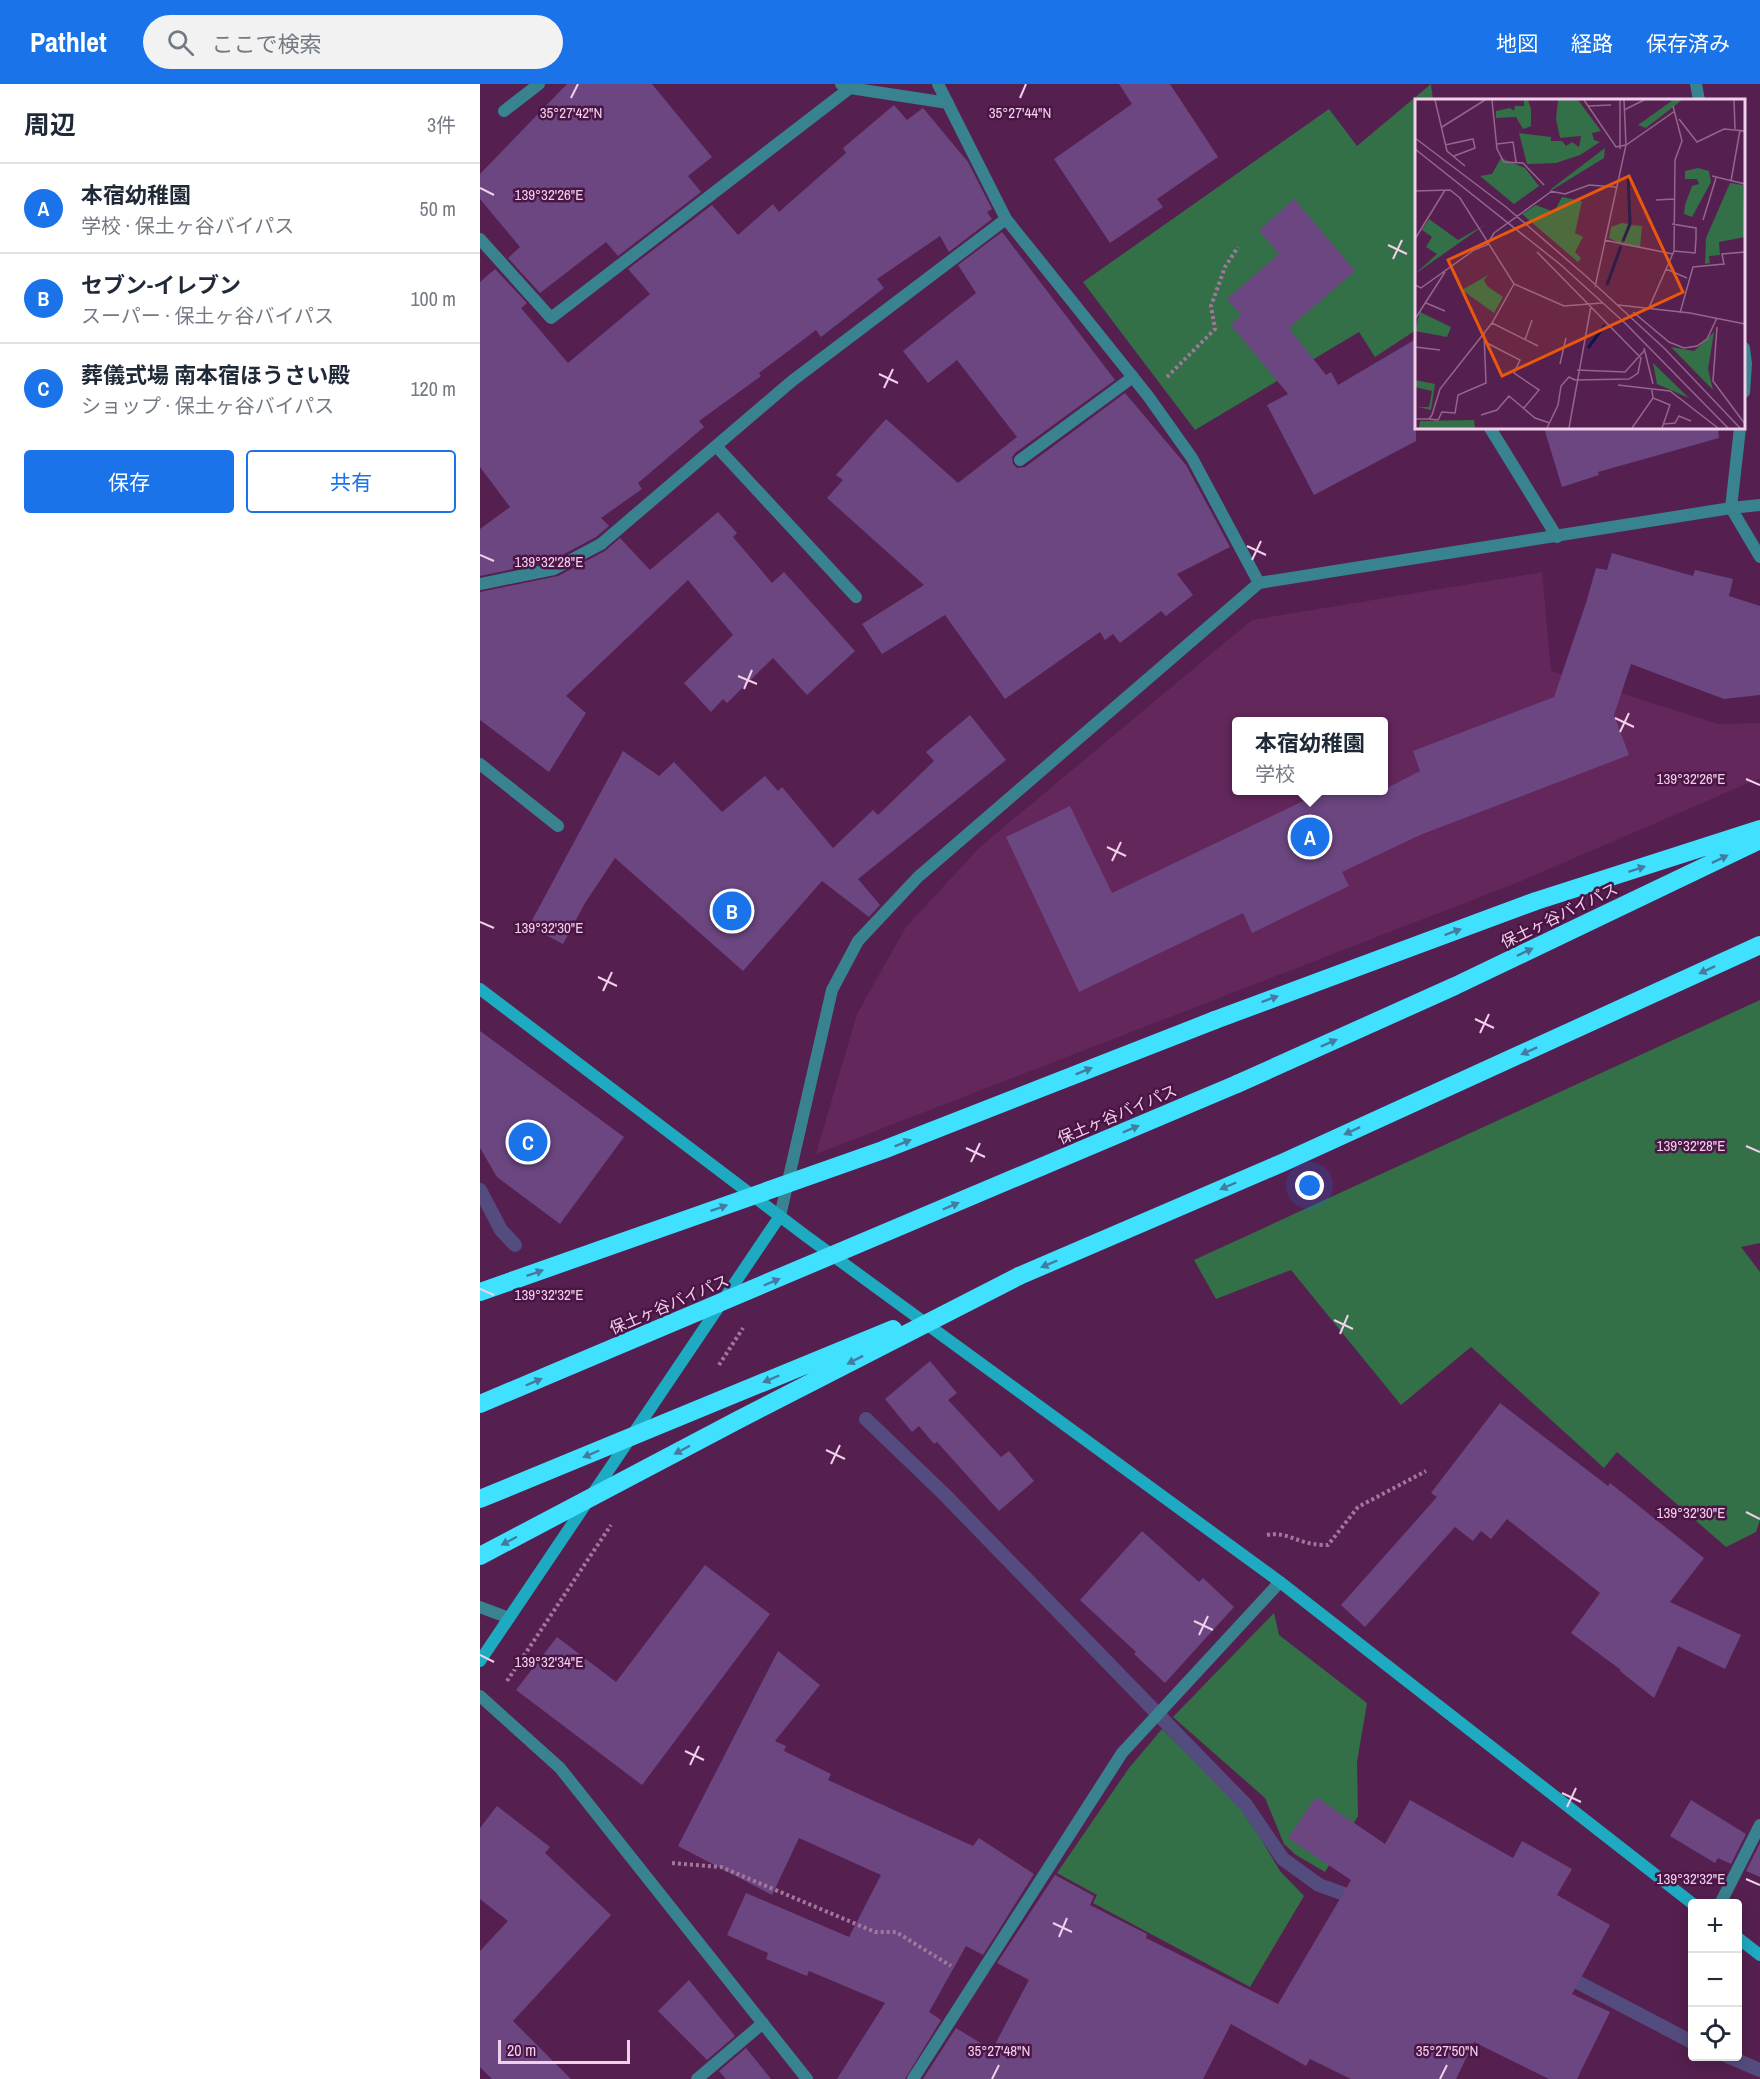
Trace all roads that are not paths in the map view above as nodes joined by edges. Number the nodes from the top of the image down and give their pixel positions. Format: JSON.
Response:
{"nodes":[{"id":1,"x":539,"y":84,"type":"edge"},
{"id":2,"x":938,"y":84,"type":"edge"},
{"id":3,"x":1695,"y":84,"type":"edge"},
{"id":4,"x":846,"y":86,"type":"edge"},
{"id":5,"x":1699,"y":99,"type":"edge"},
{"id":6,"x":948,"y":103,"type":"junction"},
{"id":7,"x":504,"y":111,"type":"dead end"},
{"id":8,"x":1006,"y":219,"type":"junction"},
{"id":9,"x":480,"y":239,"type":"edge"},
{"id":10,"x":1133,"y":377,"type":"junction"},
{"id":11,"x":1491,"y":429,"type":"edge"},
{"id":12,"x":1740,"y":429,"type":"edge"},
{"id":13,"x":716,"y":446,"type":"junction"},
{"id":14,"x":1020,"y":460,"type":"dead end"},
{"id":15,"x":1760,"y":505,"type":"edge"},
{"id":16,"x":1731,"y":508,"type":"junction"},
{"id":17,"x":1557,"y":537,"type":"junction"},
{"id":18,"x":1760,"y":557,"type":"edge"},
{"id":19,"x":1259,"y":583,"type":"junction"},
{"id":20,"x":480,"y":584,"type":"edge"},
{"id":21,"x":856,"y":597,"type":"dead end"},
{"id":22,"x":480,"y":764,"type":"edge"},
{"id":23,"x":558,"y":826,"type":"dead end"},
{"id":24,"x":1760,"y":829,"type":"edge"},
{"id":25,"x":1760,"y":840,"type":"edge"},
{"id":26,"x":1760,"y":945,"type":"edge"},
{"id":27,"x":480,"y":989,"type":"edge"},
{"id":28,"x":780,"y":1216,"type":"junction"},
{"id":29,"x":1019,"y":1276,"type":"junction"},
{"id":30,"x":480,"y":1292,"type":"edge"},
{"id":31,"x":480,"y":1404,"type":"edge"},
{"id":32,"x":480,"y":1499,"type":"edge"},
{"id":33,"x":480,"y":1556,"type":"edge"},
{"id":34,"x":1280,"y":1582,"type":"junction"},
{"id":35,"x":480,"y":1607,"type":"edge"},
{"id":36,"x":509,"y":1618,"type":"junction"},
{"id":37,"x":480,"y":1662,"type":"edge"},
{"id":38,"x":480,"y":1696,"type":"edge"},
{"id":39,"x":1760,"y":1825,"type":"edge"},
{"id":40,"x":1723,"y":1899,"type":"edge"},
{"id":41,"x":1688,"y":1900,"type":"edge"},
{"id":42,"x":1742,"y":1942,"type":"edge"},
{"id":43,"x":1760,"y":1955,"type":"edge"},
{"id":44,"x":763,"y":2023,"type":"junction"},
{"id":45,"x":697,"y":2079,"type":"edge"},
{"id":46,"x":807,"y":2079,"type":"edge"},
{"id":47,"x":913,"y":2079,"type":"edge"}],
"edges":[{"from":1,"to":7,"type":"street"},
{"from":2,"to":6,"type":"street"},
{"from":3,"to":5,"type":"street"},
{"from":4,"to":6,"type":"street"},
{"from":4,"to":9,"type":"street"},
{"from":6,"to":8,"type":"street"},
{"from":8,"to":10,"type":"street"},
{"from":8,"to":13,"type":"street"},
{"from":10,"to":14,"type":"street"},
{"from":10,"to":19,"type":"street"},
{"from":11,"to":17,"type":"street"},
{"from":12,"to":16,"type":"street"},
{"from":13,"to":20,"type":"street"},
{"from":13,"to":21,"type":"street"},
{"from":15,"to":16,"type":"street"},
{"from":16,"to":17,"type":"street"},
{"from":16,"to":18,"type":"street"},
{"from":17,"to":19,"type":"street"},
{"from":19,"to":28,"type":"street"},
{"from":22,"to":23,"type":"street"},
{"from":30,"to":24,"type":"highway","one_way":true,"bridge":true},
{"from":31,"to":25,"type":"highway","name":"保土ヶ谷バイパス","one_way":true,"bridge":true},
{"from":26,"to":29,"type":"highway","one_way":true},
{"from":27,"to":28,"type":"street"},
{"from":28,"to":34,"type":"street"},
{"from":28,"to":36,"type":"street"},
{"from":29,"to":32,"type":"highway","one_way":true,"bridge":true},
{"from":29,"to":33,"type":"highway","one_way":true,"bridge":true},
{"from":34,"to":41,"type":"street"},
{"from":34,"to":47,"type":"street"},
{"from":35,"to":36,"type":"street"},
{"from":36,"to":37,"type":"street"},
{"from":38,"to":44,"type":"street"},
{"from":39,"to":40,"type":"street"},
{"from":42,"to":43,"type":"street"},
{"from":44,"to":45,"type":"street"},
{"from":44,"to":46,"type":"street"}]}
